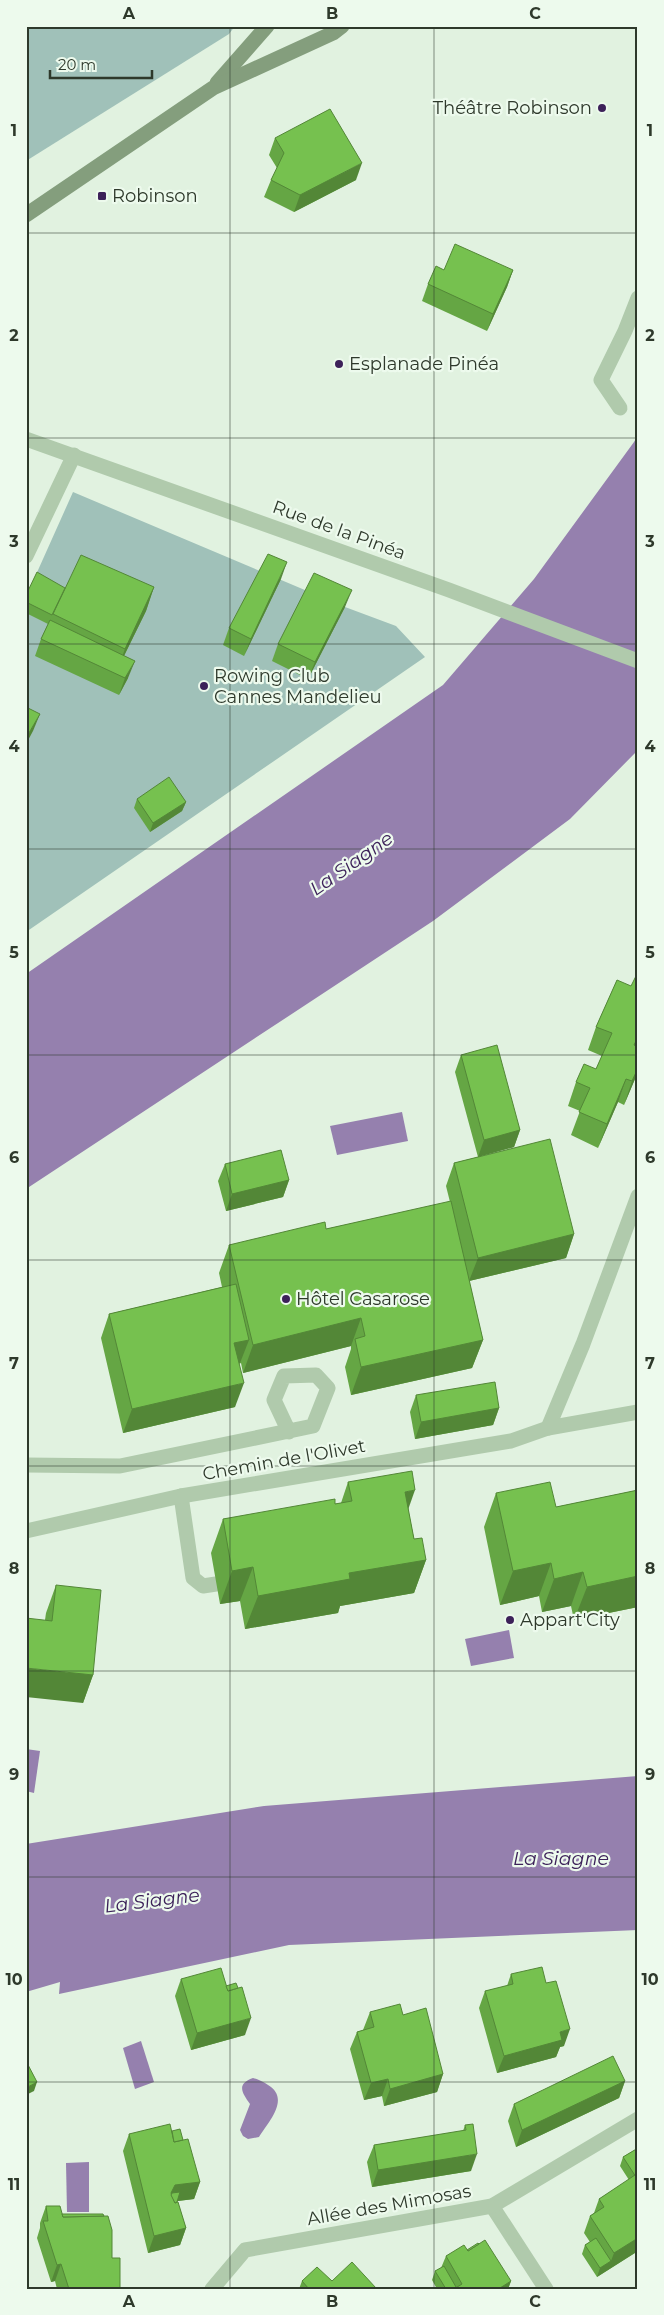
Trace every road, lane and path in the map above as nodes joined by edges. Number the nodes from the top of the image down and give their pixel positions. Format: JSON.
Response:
{"nodes":[{"id":1,"x":267,"y":26,"type":"edge"},
{"id":2,"x":335,"y":29,"type":"edge"},
{"id":3,"x":213,"y":88,"type":"junction"},
{"id":4,"x":26,"y":215,"type":"edge"},
{"id":5,"x":638,"y":298,"type":"edge"},
{"id":6,"x":620,"y":408,"type":"dead end"},
{"id":7,"x":26,"y":439,"type":"edge"},
{"id":8,"x":74,"y":455,"type":"junction"},
{"id":9,"x":26,"y":556,"type":"edge"},
{"id":10,"x":638,"y":661,"type":"edge"},
{"id":11,"x":638,"y":1196,"type":"edge"},
{"id":12,"x":638,"y":1412,"type":"edge"},
{"id":13,"x":548,"y":1428,"type":"junction"},
{"id":14,"x":288,"y":1432,"type":"dead end"},
{"id":15,"x":26,"y":1465,"type":"edge"},
{"id":16,"x":181,"y":1496,"type":"junction"},
{"id":17,"x":26,"y":1531,"type":"edge"},
{"id":18,"x":216,"y":1584,"type":"dead end"},
{"id":19,"x":638,"y":2119,"type":"edge"},
{"id":20,"x":492,"y":2206,"type":"junction"},
{"id":21,"x":212,"y":2289,"type":"edge"},
{"id":22,"x":546,"y":2289,"type":"edge"}],
"edges":[{"from":1,"to":3,"type":"main road"},
{"from":2,"to":3,"type":"main road"},
{"from":3,"to":4,"type":"main road"},
{"from":5,"to":6,"type":"street"},
{"from":7,"to":8,"type":"street","name":"Rue de la Pinéa"},
{"from":8,"to":9,"type":"street"},
{"from":8,"to":10,"type":"street","name":"Rue de la Pinéa"},
{"from":11,"to":13,"type":"street"},
{"from":12,"to":13,"type":"street","name":"Chemin de l'Olivet"},
{"from":13,"to":16,"type":"street","name":"Chemin de l'Olivet"},
{"from":14,"to":15,"type":"street"},
{"from":16,"to":17,"type":"street","name":"Chemin de l'Olivet"},
{"from":16,"to":18,"type":"street"},
{"from":19,"to":20,"type":"street"},
{"from":20,"to":21,"type":"street","name":"Allée des Mimosas"},
{"from":20,"to":22,"type":"street","name":"Allée des Mimosas"}]}
